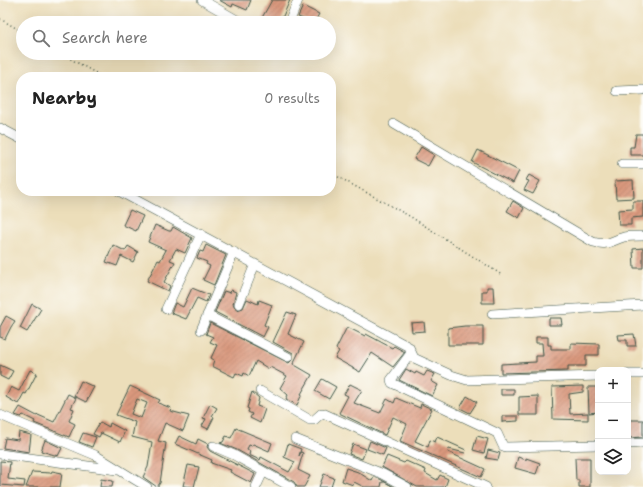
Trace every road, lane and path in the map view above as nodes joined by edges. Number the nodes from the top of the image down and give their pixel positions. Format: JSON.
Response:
{"nodes":[{"id":1,"x":202,"y":0,"type":"edge"},
{"id":2,"x":298,"y":0,"type":"edge"},
{"id":3,"x":230,"y":16,"type":"edge"},
{"id":4,"x":292,"y":16,"type":"edge"},
{"id":5,"x":0,"y":19,"type":"edge"},
{"id":6,"x":16,"y":28,"type":"edge"},
{"id":7,"x":73,"y":60,"type":"edge"},
{"id":8,"x":94,"y":72,"type":"edge"},
{"id":9,"x":643,"y":90,"type":"edge"},
{"id":10,"x":617,"y":91,"type":"dead end"},
{"id":11,"x":394,"y":124,"type":"dead end"},
{"id":12,"x":0,"y":128,"type":"edge"},
{"id":13,"x":16,"y":136,"type":"edge"},
{"id":14,"x":622,"y":164,"type":"dead end"},
{"id":15,"x":643,"y":164,"type":"edge"},
{"id":16,"x":336,"y":176,"type":"edge"},
{"id":17,"x":128,"y":196,"type":"edge"},
{"id":18,"x":200,"y":234,"type":"junction"},
{"id":19,"x":643,"y":236,"type":"edge"},
{"id":20,"x":234,"y":252,"type":"junction"},
{"id":21,"x":255,"y":264,"type":"junction"},
{"id":22,"x":502,"y":275,"type":"dead end"},
{"id":23,"x":239,"y":304,"type":"dead end"},
{"id":24,"x":643,"y":305,"type":"edge"},
{"id":25,"x":166,"y":309,"type":"dead end"},
{"id":26,"x":492,"y":314,"type":"dead end"},
{"id":27,"x":207,"y":315,"type":"junction"},
{"id":28,"x":201,"y":330,"type":"dead end"},
{"id":29,"x":411,"y":353,"type":"junction"},
{"id":30,"x":288,"y":357,"type":"dead end"},
{"id":31,"x":631,"y":374,"type":"edge"},
{"id":32,"x":643,"y":374,"type":"edge"},
{"id":33,"x":595,"y":376,"type":"edge"},
{"id":34,"x":260,"y":391,"type":"dead end"},
{"id":35,"x":0,"y":415,"type":"edge"},
{"id":36,"x":295,"y":438,"type":"dead end"},
{"id":37,"x":643,"y":443,"type":"edge"},
{"id":38,"x":631,"y":444,"type":"edge"},
{"id":39,"x":595,"y":445,"type":"edge"},
{"id":40,"x":213,"y":446,"type":"dead end"},
{"id":41,"x":0,"y":454,"type":"edge"},
{"id":42,"x":122,"y":471,"type":"junction"},
{"id":43,"x":263,"y":472,"type":"junction"},
{"id":44,"x":147,"y":487,"type":"edge"},
{"id":45,"x":256,"y":487,"type":"edge"},
{"id":46,"x":291,"y":487,"type":"edge"},
{"id":47,"x":407,"y":487,"type":"edge"},
{"id":48,"x":486,"y":487,"type":"edge"}],
"edges":[{"from":1,"to":3,"type":"street"},
{"from":2,"to":4,"type":"street"},
{"from":5,"to":6,"type":"path"},
{"from":7,"to":8,"type":"path"},
{"from":9,"to":10,"type":"street"},
{"from":11,"to":19,"type":"street"},
{"from":12,"to":13,"type":"street"},
{"from":14,"to":15,"type":"street"},
{"from":16,"to":22,"type":"path"},
{"from":17,"to":18,"type":"street"},
{"from":18,"to":20,"type":"street"},
{"from":18,"to":25,"type":"street"},
{"from":20,"to":21,"type":"street"},
{"from":20,"to":27,"type":"street"},
{"from":21,"to":23,"type":"street"},
{"from":21,"to":29,"type":"street"},
{"from":24,"to":26,"type":"street"},
{"from":27,"to":28,"type":"street"},
{"from":27,"to":30,"type":"street"},
{"from":29,"to":33,"type":"street"},
{"from":29,"to":39,"type":"street"},
{"from":31,"to":32,"type":"street"},
{"from":34,"to":48,"type":"street"},
{"from":35,"to":42,"type":"street"},
{"from":36,"to":47,"type":"street"},
{"from":37,"to":38,"type":"street"},
{"from":40,"to":43,"type":"street"},
{"from":41,"to":42,"type":"street"},
{"from":42,"to":44,"type":"street"},
{"from":43,"to":45,"type":"street"},
{"from":43,"to":46,"type":"street"}]}
